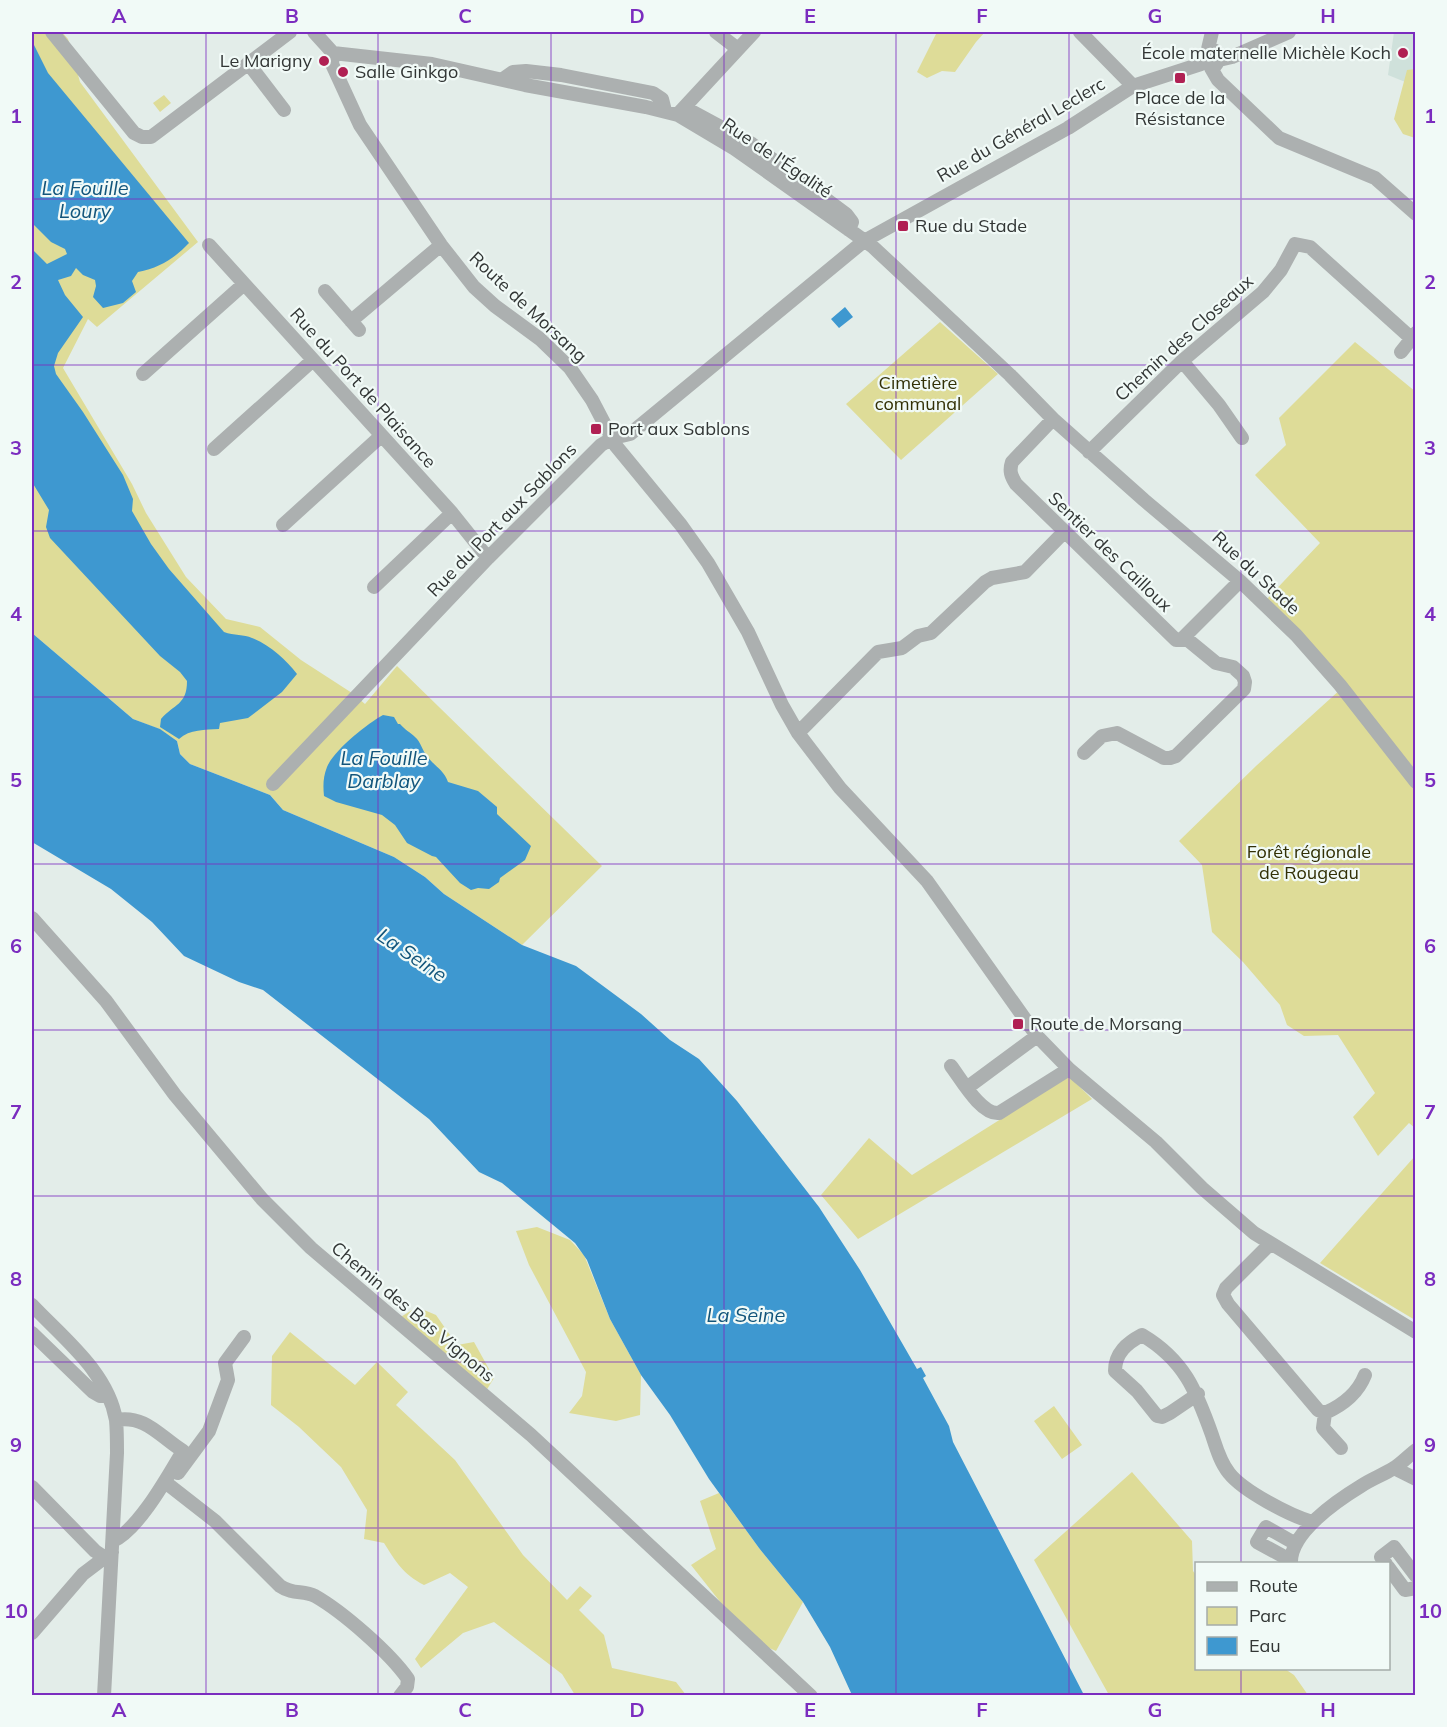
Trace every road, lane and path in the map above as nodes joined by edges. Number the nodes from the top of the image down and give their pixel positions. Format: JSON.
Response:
{"nodes":[{"id":1,"x":52,"y":32,"type":"edge"},
{"id":2,"x":290,"y":32,"type":"edge"},
{"id":3,"x":314,"y":32,"type":"edge"},
{"id":4,"x":716,"y":32,"type":"edge"},
{"id":5,"x":754,"y":32,"type":"edge"},
{"id":6,"x":1080,"y":32,"type":"edge"},
{"id":7,"x":1212,"y":32,"type":"edge"},
{"id":8,"x":1289,"y":32,"type":"edge"},
{"id":9,"x":738,"y":49,"type":"junction"},
{"id":10,"x":333,"y":53,"type":"junction"},
{"id":11,"x":248,"y":63,"type":"junction"},
{"id":12,"x":1210,"y":64,"type":"junction"},
{"id":13,"x":1133,"y":86,"type":"junction"},
{"id":14,"x":284,"y":110,"type":"dead end"},
{"id":15,"x":672,"y":113,"type":"junction"},
{"id":16,"x":1416,"y":214,"type":"edge"},
{"id":17,"x":864,"y":241,"type":"junction"},
{"id":18,"x":209,"y":245,"type":"dead end"},
{"id":19,"x":441,"y":245,"type":"junction"},
{"id":20,"x":244,"y":284,"type":"junction"},
{"id":21,"x":325,"y":291,"type":"dead end"},
{"id":22,"x":1414,"y":336,"type":"edge"},
{"id":23,"x":1401,"y":352,"type":"dead end"},
{"id":24,"x":313,"y":360,"type":"junction"},
{"id":25,"x":1182,"y":361,"type":"junction"},
{"id":26,"x":143,"y":374,"type":"dead end"},
{"id":27,"x":1053,"y":419,"type":"junction"},
{"id":28,"x":381,"y":436,"type":"junction"},
{"id":29,"x":613,"y":438,"type":"junction"},
{"id":30,"x":1242,"y":438,"type":"dead end"},
{"id":31,"x":214,"y":449,"type":"dead end"},
{"id":32,"x":1089,"y":452,"type":"junction"},
{"id":33,"x":452,"y":513,"type":"junction"},
{"id":34,"x":283,"y":525,"type":"dead end"},
{"id":35,"x":1064,"y":532,"type":"junction"},
{"id":36,"x":488,"y":558,"type":"junction"},
{"id":37,"x":1240,"y":581,"type":"junction"},
{"id":38,"x":374,"y":587,"type":"dead end"},
{"id":39,"x":1181,"y":640,"type":"junction"},
{"id":40,"x":798,"y":733,"type":"junction"},
{"id":41,"x":1084,"y":753,"type":"dead end"},
{"id":42,"x":1416,"y":782,"type":"edge"},
{"id":43,"x":273,"y":784,"type":"dead end"},
{"id":44,"x":32,"y":918,"type":"edge"},
{"id":45,"x":1037,"y":1036,"type":"junction"},
{"id":46,"x":951,"y":1065,"type":"dead end"},
{"id":47,"x":1069,"y":1069,"type":"junction"},
{"id":48,"x":968,"y":1088,"type":"junction"},
{"id":49,"x":1270,"y":1244,"type":"junction"},
{"id":50,"x":32,"y":1305,"type":"edge"},
{"id":51,"x":1416,"y":1332,"type":"edge"},
{"id":52,"x":32,"y":1333,"type":"edge"},
{"id":53,"x":244,"y":1336,"type":"dead end"},
{"id":54,"x":1365,"y":1375,"type":"dead end"},
{"id":55,"x":1198,"y":1394,"type":"junction"},
{"id":56,"x":107,"y":1396,"type":"junction"},
{"id":57,"x":1325,"y":1413,"type":"junction"},
{"id":58,"x":116,"y":1420,"type":"junction"},
{"id":59,"x":1341,"y":1448,"type":"dead end"},
{"id":60,"x":1416,"y":1450,"type":"edge"},
{"id":61,"x":1394,"y":1468,"type":"junction"},
{"id":62,"x":1416,"y":1479,"type":"edge"},
{"id":63,"x":165,"y":1482,"type":"junction"},
{"id":64,"x":32,"y":1487,"type":"edge"},
{"id":65,"x":1312,"y":1522,"type":"junction"},
{"id":66,"x":1296,"y":1544,"type":"junction"},
{"id":67,"x":110,"y":1550,"type":"junction"},
{"id":68,"x":1291,"y":1562,"type":"edge"},
{"id":69,"x":1385,"y":1562,"type":"edge"},
{"id":70,"x":1390,"y":1569,"type":"edge"},
{"id":71,"x":1416,"y":1576,"type":"edge"},
{"id":72,"x":1416,"y":1588,"type":"edge"},
{"id":73,"x":32,"y":1633,"type":"edge"},
{"id":74,"x":104,"y":1695,"type":"edge"},
{"id":75,"x":400,"y":1695,"type":"edge"},
{"id":76,"x":811,"y":1695,"type":"edge"}],
"edges":[{"from":1,"to":11,"type":"street"},
{"from":2,"to":11,"type":"street"},
{"from":3,"to":10,"type":"street"},
{"from":4,"to":9,"type":"street"},
{"from":5,"to":9,"type":"street"},
{"from":6,"to":13,"type":"street"},
{"from":7,"to":12,"type":"street"},
{"from":8,"to":12,"type":"street","name":"Rue du Général Leclerc"},
{"from":9,"to":15,"type":"street"},
{"from":10,"to":15,"type":"street","name":"Rue de l'Égalité"},
{"from":10,"to":19,"type":"street","name":"Route de Morsang"},
{"from":11,"to":14,"type":"street"},
{"from":12,"to":13,"type":"street","name":"Rue du Général Leclerc"},
{"from":12,"to":16,"type":"street"},
{"from":13,"to":17,"type":"street","name":"Rue du Général Leclerc"},
{"from":15,"to":17,"type":"street","name":"Rue de l'Égalité"},
{"from":17,"to":27,"type":"street","name":"Rue du Stade"},
{"from":17,"to":29,"type":"street","name":"Rue du Port aux Sablons"},
{"from":18,"to":20,"type":"street","name":"Rue du Port de Plaisance"},
{"from":19,"to":21,"type":"street"},
{"from":19,"to":29,"type":"street","name":"Route de Morsang"},
{"from":20,"to":24,"type":"street","name":"Rue du Port de Plaisance"},
{"from":20,"to":26,"type":"street"},
{"from":22,"to":23,"type":"street"},
{"from":22,"to":25,"type":"street","name":"Chemin des Closeaux"},
{"from":24,"to":28,"type":"street","name":"Rue du Port de Plaisance"},
{"from":24,"to":31,"type":"street"},
{"from":25,"to":30,"type":"street"},
{"from":25,"to":32,"type":"street","name":"Chemin des Closeaux"},
{"from":27,"to":32,"type":"street","name":"Rue du Stade"},
{"from":27,"to":35,"type":"street","name":"Sentier des Cailloux"},
{"from":28,"to":33,"type":"street","name":"Rue du Port de Plaisance"},
{"from":28,"to":34,"type":"street"},
{"from":29,"to":36,"type":"street","name":"Rue du Port aux Sablons"},
{"from":29,"to":40,"type":"street","name":"Route de Morsang"},
{"from":32,"to":37,"type":"street","name":"Rue du Stade"},
{"from":33,"to":36,"type":"street","name":"Rue du Port de Plaisance"},
{"from":33,"to":38,"type":"street"},
{"from":35,"to":39,"type":"street","name":"Sentier des Cailloux"},
{"from":35,"to":40,"type":"street"},
{"from":36,"to":43,"type":"street","name":"Rue du Port aux Sablons"},
{"from":37,"to":39,"type":"street"},
{"from":37,"to":42,"type":"street","name":"Rue du Stade"},
{"from":39,"to":41,"type":"street","name":"Sentier des Cailloux"},
{"from":40,"to":45,"type":"street","name":"Route de Morsang"},
{"from":44,"to":76,"type":"street","name":"Chemin des Bas Vignons"},
{"from":45,"to":47,"type":"street","name":"Route de Morsang"},
{"from":45,"to":48,"type":"street"},
{"from":46,"to":48,"type":"street"},
{"from":47,"to":48,"type":"street"},
{"from":47,"to":49,"type":"street","name":"Route de Morsang"},
{"from":49,"to":51,"type":"street","name":"Route de Morsang"},
{"from":49,"to":57,"type":"street"},
{"from":50,"to":56,"type":"street"},
{"from":52,"to":56,"type":"street"},
{"from":53,"to":63,"type":"street"},
{"from":54,"to":57,"type":"street"},
{"from":55,"to":55,"type":"street"},
{"from":55,"to":65,"type":"street"},
{"from":56,"to":58,"type":"street"},
{"from":57,"to":59,"type":"street"},
{"from":58,"to":63,"type":"street"},
{"from":58,"to":67,"type":"street"},
{"from":60,"to":61,"type":"street"},
{"from":61,"to":62,"type":"street"},
{"from":61,"to":65,"type":"street"},
{"from":63,"to":67,"type":"street"},
{"from":63,"to":75,"type":"street"},
{"from":64,"to":67,"type":"street"},
{"from":65,"to":66,"type":"street"},
{"from":66,"to":68,"type":"street"},
{"from":66,"to":68,"type":"street"},
{"from":67,"to":73,"type":"street"},
{"from":67,"to":74,"type":"street"},
{"from":69,"to":71,"type":"street"},
{"from":70,"to":72,"type":"street"}]}
